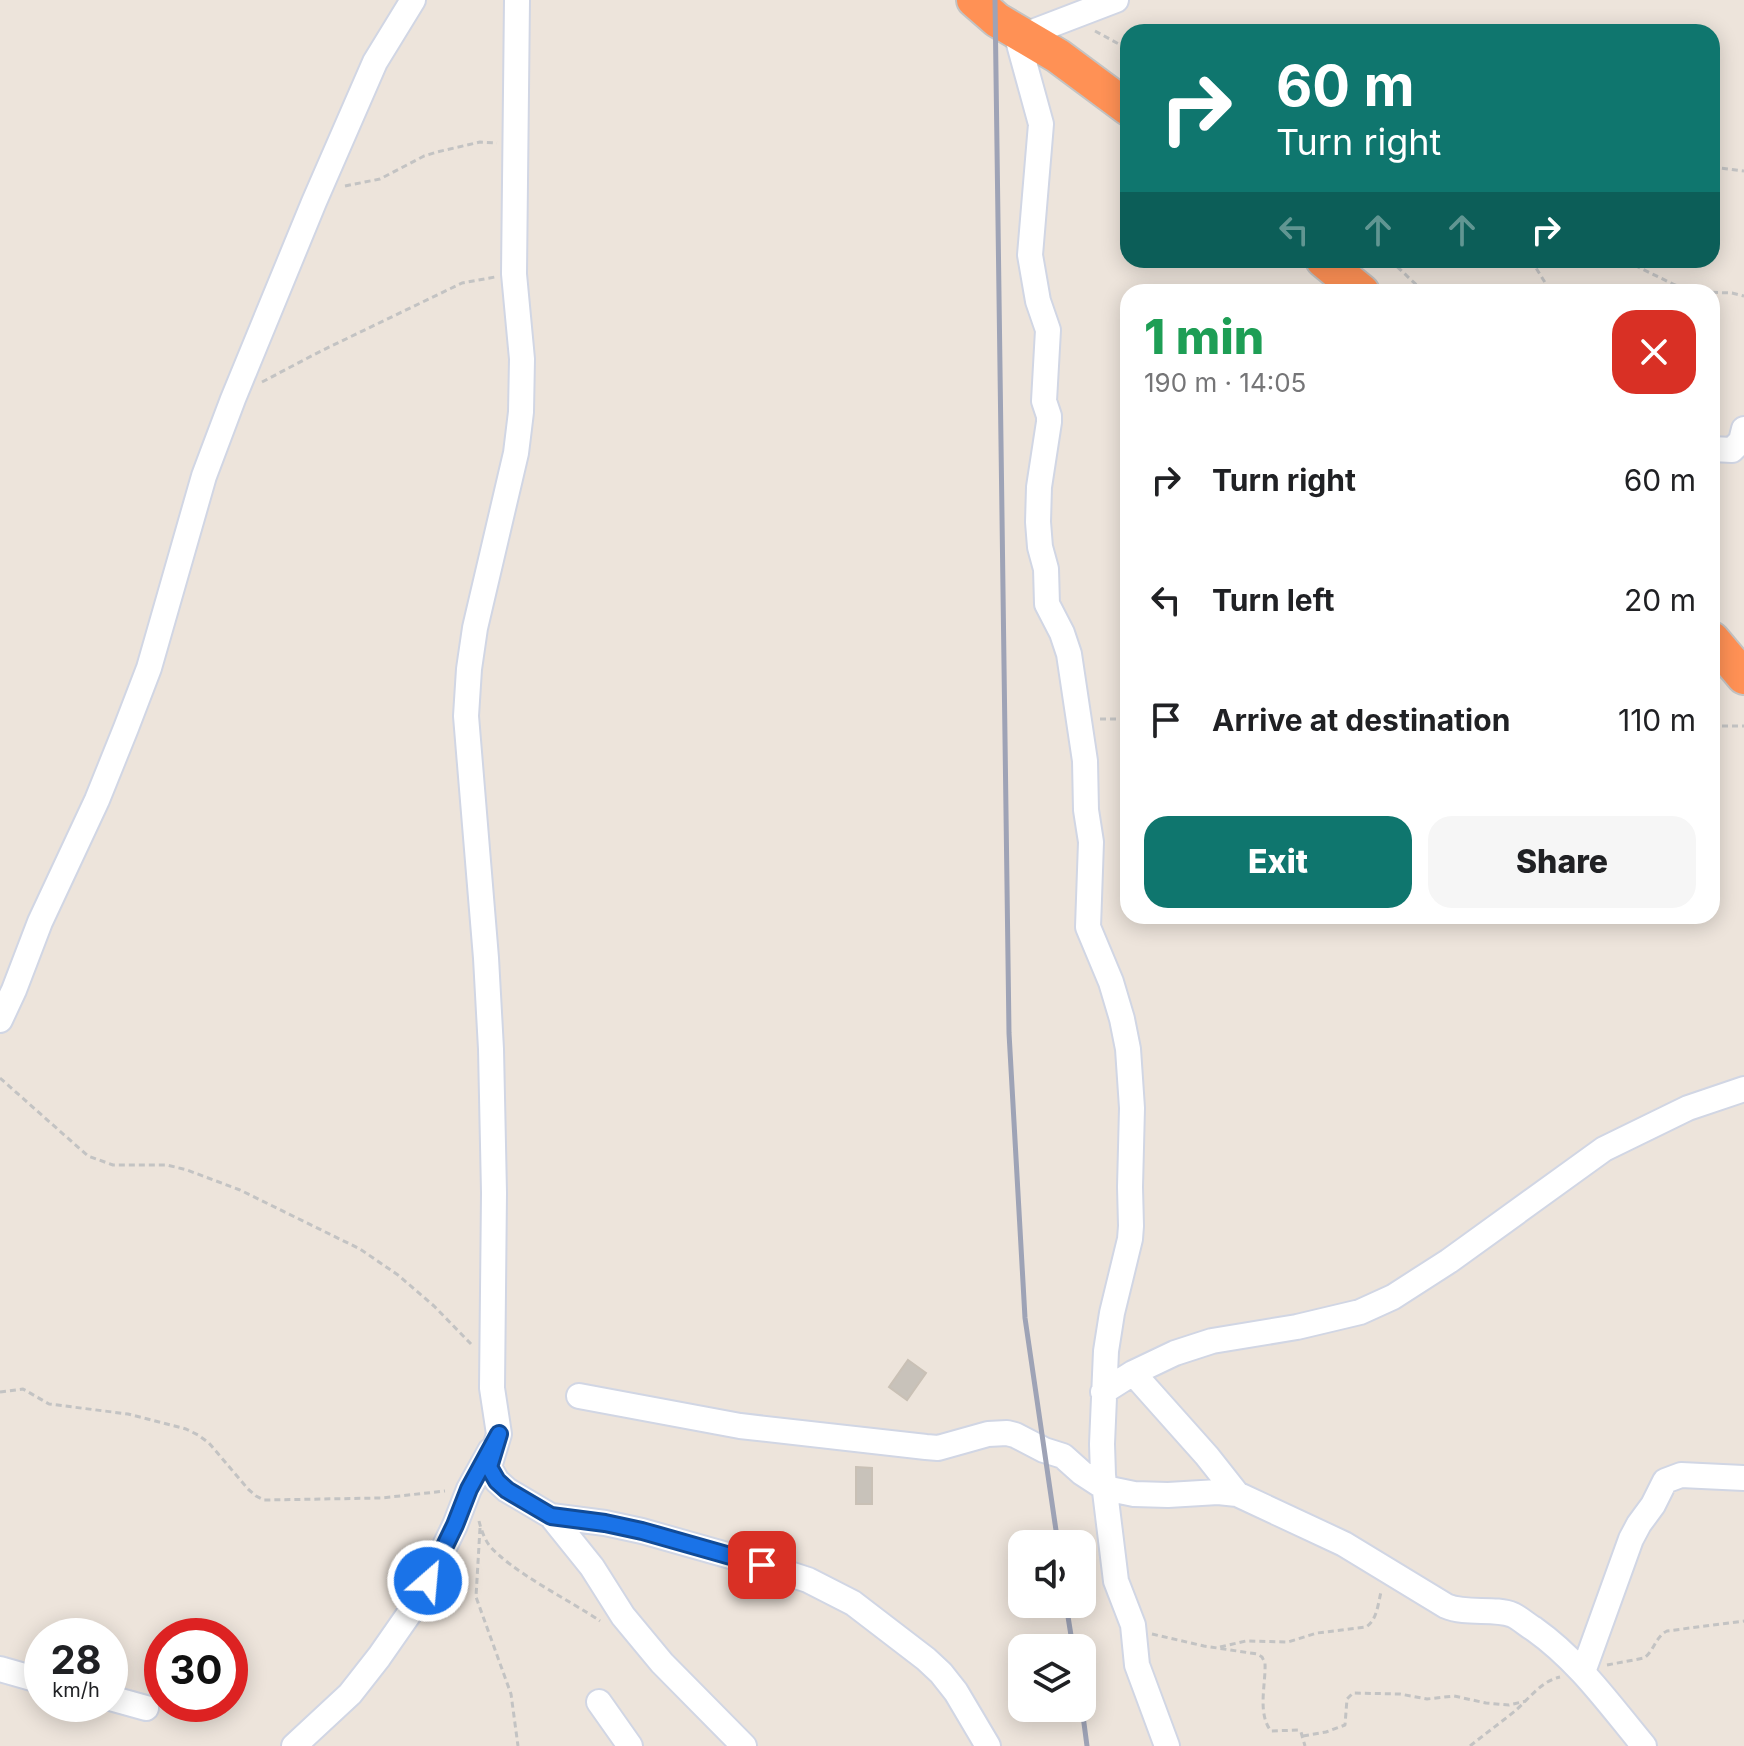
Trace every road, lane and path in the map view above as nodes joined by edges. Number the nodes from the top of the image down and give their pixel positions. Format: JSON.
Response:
{"nodes":[{"id":1,"x":413,"y":0,"type":"edge"},
{"id":2,"x":517,"y":0,"type":"edge"},
{"id":3,"x":974,"y":0,"type":"edge"},
{"id":4,"x":1116,"y":0,"type":"edge"},
{"id":5,"x":1069,"y":9,"type":"edge"},
{"id":6,"x":1019,"y":34,"type":"junction"},
{"id":7,"x":1120,"y":44,"type":"edge"},
{"id":8,"x":1120,"y":102,"type":"edge"},
{"id":9,"x":517,"y":145,"type":"junction"},
{"id":10,"x":1720,"y":168,"type":"edge"},
{"id":11,"x":1744,"y":171,"type":"edge"},
{"id":12,"x":314,"y":202,"type":"junction"},
{"id":13,"x":1333,"y":268,"type":"edge"},
{"id":14,"x":1398,"y":268,"type":"edge"},
{"id":15,"x":1640,"y":268,"type":"edge"},
{"id":16,"x":514,"y":274,"type":"junction"},
{"id":17,"x":1352,"y":284,"type":"edge"},
{"id":18,"x":1416,"y":284,"type":"edge"},
{"id":19,"x":1673,"y":284,"type":"edge"},
{"id":20,"x":1720,"y":293,"type":"edge"},
{"id":21,"x":1744,"y":296,"type":"edge"},
{"id":22,"x":233,"y":399,"type":"junction"},
{"id":23,"x":1744,"y":429,"type":"edge"},
{"id":24,"x":1720,"y":449,"type":"edge"},
{"id":25,"x":1720,"y":648,"type":"edge"},
{"id":26,"x":1744,"y":677,"type":"edge"},
{"id":27,"x":1120,"y":719,"type":"edge"},
{"id":28,"x":1079,"y":722,"type":"junction"},
{"id":29,"x":1720,"y":726,"type":"edge"},
{"id":30,"x":1744,"y":726,"type":"edge"},
{"id":31,"x":0,"y":1020,"type":"edge"},
{"id":32,"x":0,"y":1078,"type":"edge"},
{"id":33,"x":1744,"y":1089,"type":"edge"},
{"id":34,"x":493,"y":1366,"type":"junction"},
{"id":35,"x":1133,"y":1373,"type":"junction"},
{"id":36,"x":0,"y":1392,"type":"edge"},
{"id":37,"x":1103,"y":1392,"type":"junction"},
{"id":38,"x":579,"y":1396,"type":"dead end"},
{"id":39,"x":499,"y":1434,"type":"junction"},
{"id":40,"x":1744,"y":1478,"type":"edge"},
{"id":41,"x":1105,"y":1488,"type":"junction"},
{"id":42,"x":469,"y":1489,"type":"junction"},
{"id":43,"x":1237,"y":1494,"type":"junction"},
{"id":44,"x":551,"y":1516,"type":"junction"},
{"id":45,"x":479,"y":1518,"type":"dead end"},
{"id":46,"x":480,"y":1528,"type":"junction"},
{"id":47,"x":1386,"y":1569,"type":"junction"},
{"id":48,"x":601,"y":1621,"type":"dead end"},
{"id":49,"x":1744,"y":1621,"type":"edge"},
{"id":50,"x":1133,"y":1629,"type":"junction"},
{"id":51,"x":1216,"y":1648,"type":"junction"},
{"id":52,"x":0,"y":1669,"type":"edge"},
{"id":53,"x":1584,"y":1671,"type":"junction"},
{"id":54,"x":24,"y":1676,"type":"edge"},
{"id":55,"x":1526,"y":1701,"type":"junction"},
{"id":56,"x":599,"y":1702,"type":"dead end"},
{"id":57,"x":1303,"y":1736,"type":"junction"},
{"id":58,"x":294,"y":1746,"type":"edge"},
{"id":59,"x":518,"y":1746,"type":"edge"},
{"id":60,"x":630,"y":1746,"type":"edge"},
{"id":61,"x":744,"y":1746,"type":"edge"},
{"id":62,"x":988,"y":1746,"type":"edge"},
{"id":63,"x":1167,"y":1746,"type":"edge"},
{"id":64,"x":1305,"y":1746,"type":"edge"},
{"id":65,"x":1470,"y":1746,"type":"edge"},
{"id":66,"x":1644,"y":1746,"type":"edge"}],
"edges":[{"from":1,"to":12,"type":"street"},
{"from":2,"to":9,"type":"street"},
{"from":3,"to":6,"type":"highway"},
{"from":4,"to":5,"type":"street"},
{"from":5,"to":6,"type":"street"},
{"from":5,"to":7,"type":"path"},
{"from":6,"to":8,"type":"highway"},
{"from":6,"to":28,"type":"street"},
{"from":9,"to":12,"type":"path"},
{"from":9,"to":16,"type":"street"},
{"from":10,"to":11,"type":"path"},
{"from":12,"to":22,"type":"street"},
{"from":13,"to":17,"type":"highway"},
{"from":14,"to":18,"type":"path"},
{"from":15,"to":19,"type":"path"},
{"from":16,"to":22,"type":"path"},
{"from":16,"to":34,"type":"street"},
{"from":20,"to":21,"type":"path"},
{"from":22,"to":31,"type":"street"},
{"from":23,"to":24,"type":"street"},
{"from":25,"to":26,"type":"highway"},
{"from":27,"to":28,"type":"path"},
{"from":28,"to":37,"type":"street"},
{"from":29,"to":30,"type":"path"},
{"from":32,"to":34,"type":"path"},
{"from":33,"to":35,"type":"street"},
{"from":34,"to":39,"type":"street"},
{"from":35,"to":37,"type":"street"},
{"from":35,"to":43,"type":"street"},
{"from":36,"to":42,"type":"path"},
{"from":37,"to":41,"type":"street"},
{"from":38,"to":41,"type":"street"},
{"from":39,"to":42,"type":"street"},
{"from":39,"to":44,"type":"street"},
{"from":40,"to":53,"type":"street"},
{"from":41,"to":43,"type":"street"},
{"from":41,"to":50,"type":"street"},
{"from":42,"to":58,"type":"street"},
{"from":43,"to":47,"type":"street"},
{"from":44,"to":61,"type":"street"},
{"from":44,"to":62,"type":"street"},
{"from":45,"to":46,"type":"path"},
{"from":46,"to":48,"type":"path"},
{"from":46,"to":59,"type":"path"},
{"from":47,"to":51,"type":"path"},
{"from":47,"to":53,"type":"street"},
{"from":49,"to":53,"type":"path"},
{"from":50,"to":51,"type":"path"},
{"from":50,"to":63,"type":"street"},
{"from":51,"to":57,"type":"path"},
{"from":52,"to":54,"type":"street"},
{"from":53,"to":55,"type":"path"},
{"from":53,"to":66,"type":"street"},
{"from":55,"to":57,"type":"path"},
{"from":55,"to":65,"type":"path"},
{"from":56,"to":60,"type":"street"},
{"from":57,"to":64,"type":"path"}]}
